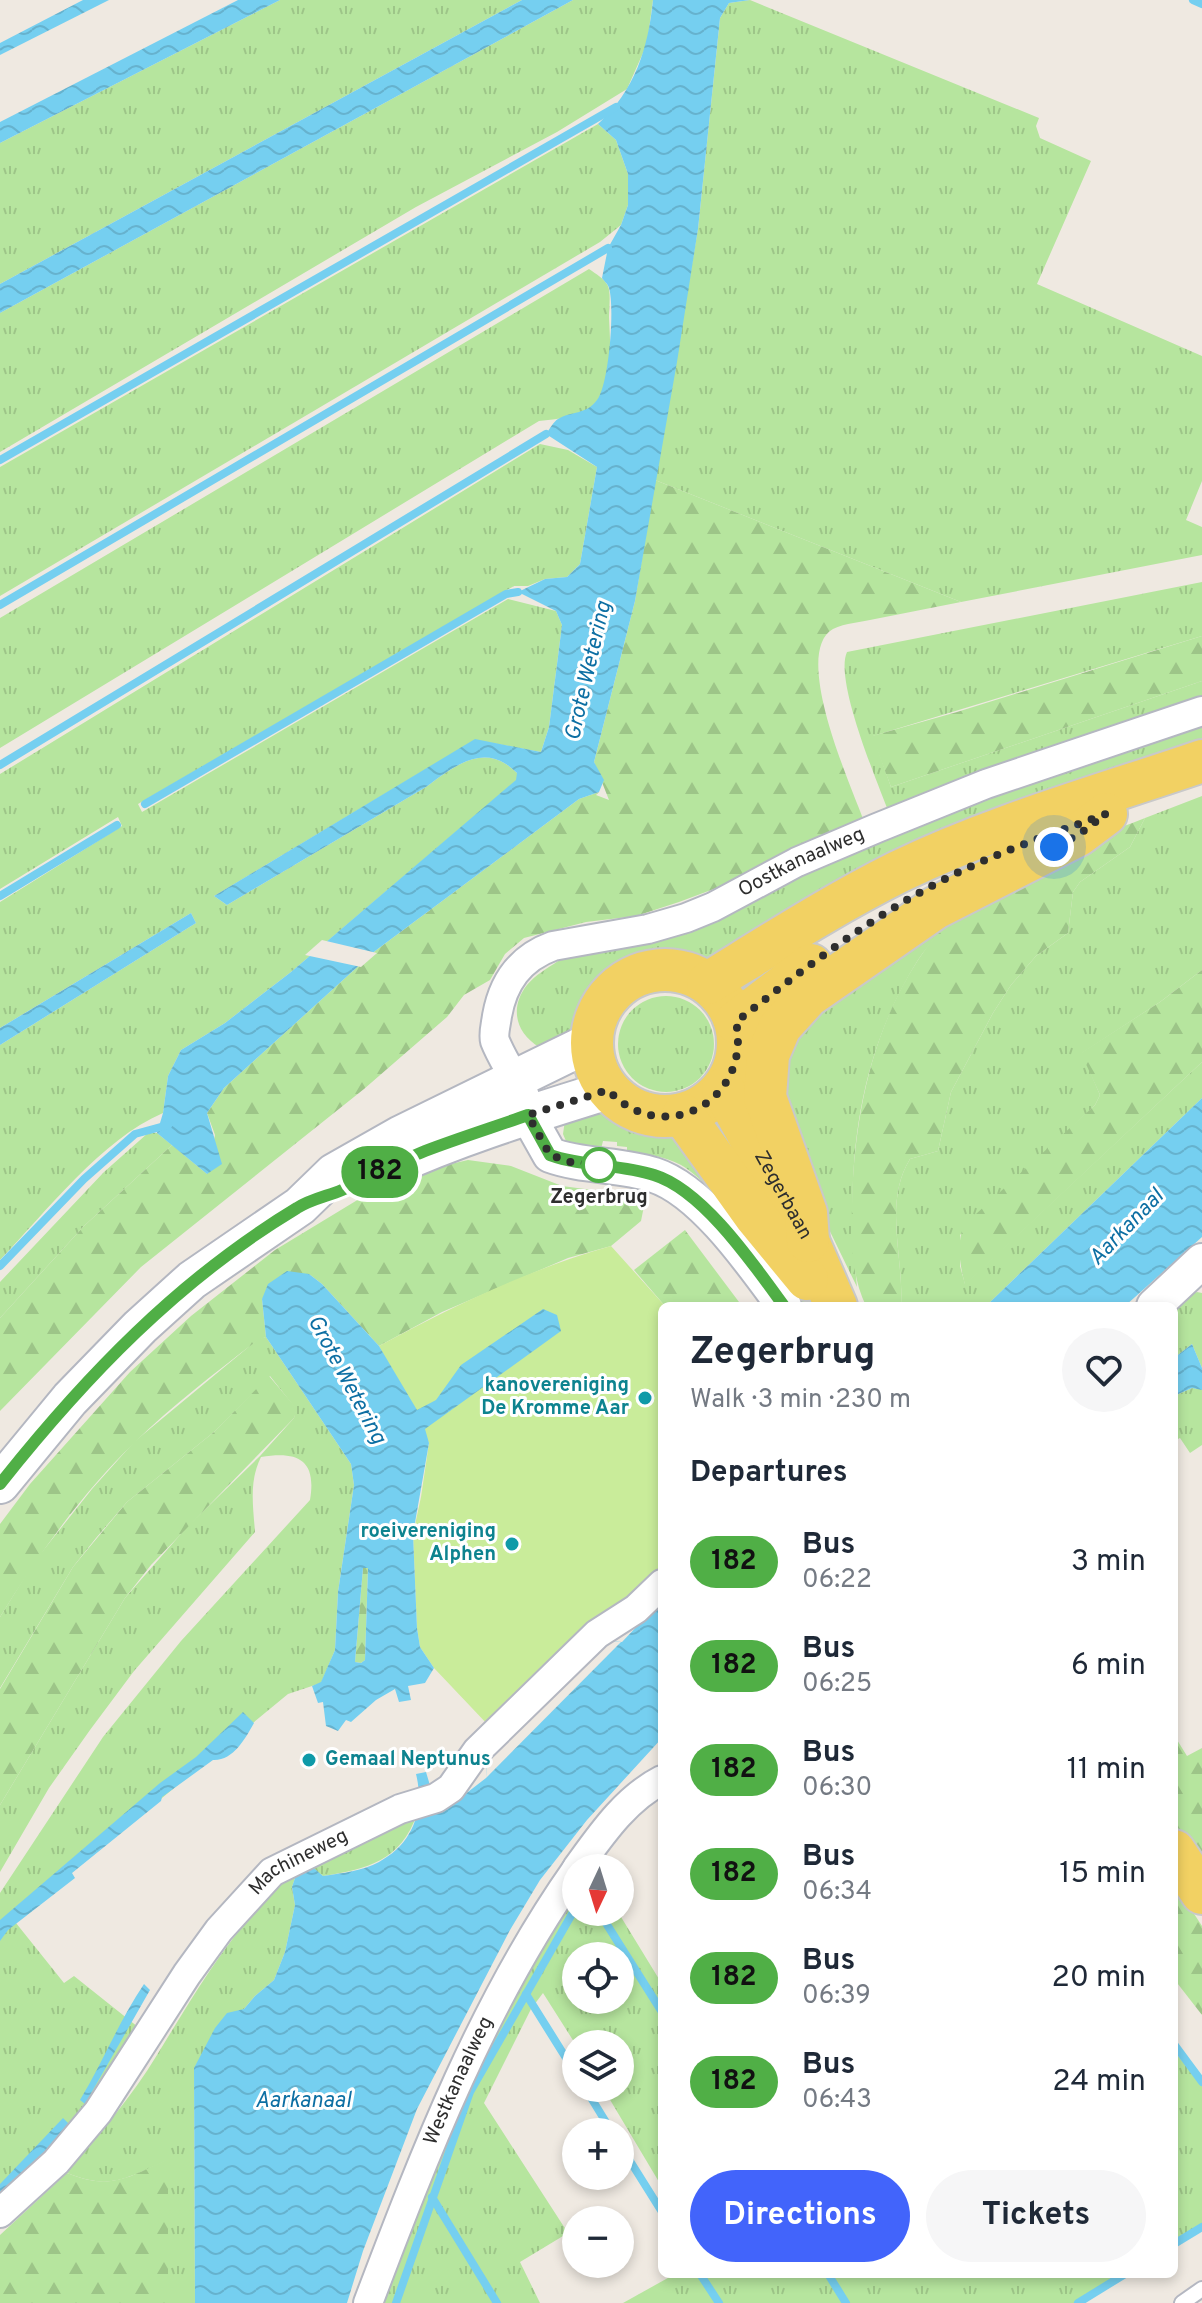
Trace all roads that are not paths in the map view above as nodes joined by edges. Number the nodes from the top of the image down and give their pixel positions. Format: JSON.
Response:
{"nodes":[{"id":1,"x":1202,"y":711,"type":"edge"},
{"id":2,"x":1202,"y":761,"type":"edge"},
{"id":3,"x":1202,"y":783,"type":"edge"},
{"id":4,"x":1106,"y":814,"type":"junction"},
{"id":5,"x":708,"y":983,"type":"junction"},
{"id":6,"x":736,"y":1022,"type":"junction"},
{"id":7,"x":591,"y":1042,"type":"junction"},
{"id":8,"x":723,"y":1089,"type":"junction"},
{"id":9,"x":608,"y":1090,"type":"junction"},
{"id":10,"x":522,"y":1098,"type":"junction"},
{"id":11,"x":683,"y":1115,"type":"junction"},
{"id":12,"x":808,"y":1241,"type":"junction"},
{"id":13,"x":1202,"y":1261,"type":"edge"},
{"id":14,"x":781,"y":1302,"type":"edge"},
{"id":15,"x":826,"y":1302,"type":"edge"},
{"id":16,"x":834,"y":1302,"type":"edge"},
{"id":17,"x":1158,"y":1302,"type":"edge"},
{"id":18,"x":0,"y":1484,"type":"edge"},
{"id":19,"x":658,"y":1588,"type":"edge"},
{"id":20,"x":658,"y":1782,"type":"edge"},
{"id":21,"x":587,"y":1854,"type":"edge"},
{"id":22,"x":1178,"y":1857,"type":"edge"},
{"id":23,"x":562,"y":1892,"type":"edge"},
{"id":24,"x":1202,"y":1893,"type":"edge"},
{"id":25,"x":0,"y":2213,"type":"edge"},
{"id":26,"x":1202,"y":2289,"type":"edge"},
{"id":27,"x":368,"y":2303,"type":"edge"},
{"id":28,"x":1182,"y":2303,"type":"edge"}],
"edges":[{"from":1,"to":10,"type":"street","name":"Oostkanaalweg"},
{"from":2,"to":5,"type":"main road"},
{"from":3,"to":4,"type":"main road"},
{"from":4,"to":6,"type":"main road"},
{"from":4,"to":12,"type":"main road"},
{"from":5,"to":6,"type":"main road"},
{"from":5,"to":7,"type":"main road"},
{"from":6,"to":8,"type":"main road"},
{"from":7,"to":9,"type":"main road"},
{"from":7,"to":10,"type":"main road"},
{"from":8,"to":11,"type":"main road"},
{"from":8,"to":12,"type":"main road","name":"Zegerbaan"},
{"from":9,"to":10,"type":"main road"},
{"from":9,"to":11,"type":"main road"},
{"from":10,"to":14,"type":"street"},
{"from":10,"to":18,"type":"main road"},
{"from":11,"to":15,"type":"main road","name":"Zegerbaan"},
{"from":12,"to":16,"type":"main road","name":"Zegerbaan"},
{"from":13,"to":17,"type":"street"},
{"from":19,"to":25,"type":"street","name":"Machineweg"},
{"from":20,"to":21,"type":"street","name":"Westkanaalweg"},
{"from":22,"to":24,"type":"main road"},
{"from":23,"to":27,"type":"street","name":"Westkanaalweg"},
{"from":26,"to":28,"type":"lane"}]}
